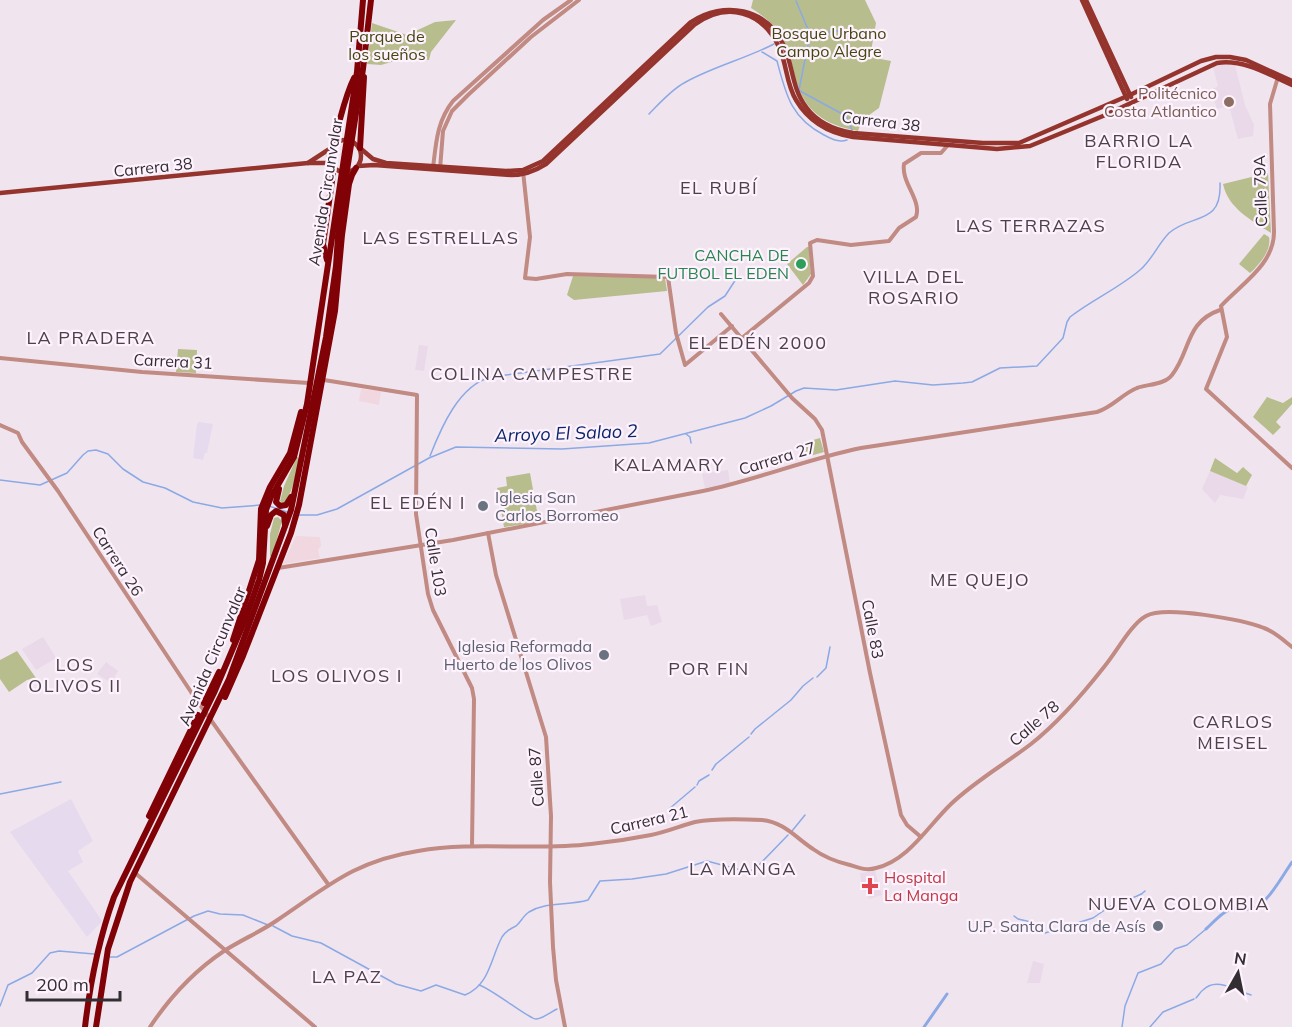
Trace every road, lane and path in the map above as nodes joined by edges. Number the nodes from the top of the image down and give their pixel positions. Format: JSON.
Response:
{"nodes":[{"id":1,"x":363,"y":0,"type":"edge"},
{"id":2,"x":371,"y":0,"type":"edge"},
{"id":3,"x":571,"y":0,"type":"edge"},
{"id":4,"x":579,"y":0,"type":"edge"},
{"id":5,"x":1082,"y":0,"type":"edge"},
{"id":6,"x":1086,"y":0,"type":"edge"},
{"id":7,"x":536,"y":19,"type":"dead end"},
{"id":8,"x":533,"y":28,"type":"junction"},
{"id":9,"x":360,"y":70,"type":"junction"},
{"id":10,"x":1279,"y":77,"type":"junction"},
{"id":11,"x":1292,"y":83,"type":"edge"},
{"id":12,"x":1128,"y":96,"type":"junction"},
{"id":13,"x":1131,"y":103,"type":"junction"},
{"id":14,"x":948,"y":143,"type":"junction"},
{"id":15,"x":331,"y":148,"type":"junction"},
{"id":16,"x":360,"y":148,"type":"junction"},
{"id":17,"x":308,"y":163,"type":"junction"},
{"id":18,"x":331,"y":164,"type":"junction"},
{"id":19,"x":357,"y":167,"type":"junction"},
{"id":20,"x":433,"y":168,"type":"junction"},
{"id":21,"x":440,"y":168,"type":"junction"},
{"id":22,"x":523,"y":172,"type":"junction"},
{"id":23,"x":0,"y":194,"type":"edge"},
{"id":24,"x":336,"y":221,"type":"junction"},
{"id":25,"x":342,"y":235,"type":"junction"},
{"id":26,"x":337,"y":245,"type":"junction"},
{"id":27,"x":328,"y":261,"type":"junction"},
{"id":28,"x":1220,"y":310,"type":"junction"},
{"id":29,"x":721,"y":314,"type":"dead end"},
{"id":30,"x":732,"y":326,"type":"junction"},
{"id":31,"x":742,"y":338,"type":"junction"},
{"id":32,"x":0,"y":358,"type":"edge"},
{"id":33,"x":1171,"y":376,"type":"joint"},
{"id":34,"x":324,"y":380,"type":"junction"},
{"id":35,"x":309,"y":382,"type":"junction"},
{"id":36,"x":0,"y":425,"type":"edge"},
{"id":37,"x":826,"y":456,"type":"junction"},
{"id":38,"x":1292,"y":468,"type":"edge"},
{"id":39,"x":284,"y":477,"type":"junction"},
{"id":40,"x":298,"y":480,"type":"junction"},
{"id":41,"x":265,"y":506,"type":"junction"},
{"id":42,"x":294,"y":514,"type":"junction"},
{"id":43,"x":265,"y":529,"type":"junction"},
{"id":44,"x":284,"y":533,"type":"junction"},
{"id":45,"x":488,"y":533,"type":"junction"},
{"id":46,"x":421,"y":545,"type":"junction"},
{"id":47,"x":276,"y":568,"type":"junction"},
{"id":48,"x":1292,"y":647,"type":"edge"},
{"id":49,"x":203,"y":709,"type":"junction"},
{"id":50,"x":210,"y":719,"type":"junction"},
{"id":51,"x":921,"y":837,"type":"junction"},
{"id":52,"x":472,"y":846,"type":"junction"},
{"id":53,"x":550,"y":847,"type":"junction"},
{"id":54,"x":134,"y":872,"type":"junction"},
{"id":55,"x":328,"y":884,"type":"junction"},
{"id":56,"x":225,"y":950,"type":"junction"},
{"id":57,"x":85,"y":1027,"type":"edge"},
{"id":58,"x":96,"y":1027,"type":"edge"},
{"id":59,"x":150,"y":1027,"type":"edge"},
{"id":60,"x":315,"y":1027,"type":"edge"},
{"id":61,"x":565,"y":1027,"type":"edge"}],
"edges":[{"from":1,"to":9,"type":"highway","name":"Avenida Circunvalar"},
{"from":2,"to":9,"type":"highway","name":"Avenida Circunvalar"},
{"from":3,"to":8,"type":"street"},
{"from":4,"to":21,"type":"street"},
{"from":5,"to":12,"type":"main road"},
{"from":6,"to":12,"type":"main road"},
{"from":7,"to":8,"type":"street"},
{"from":8,"to":20,"type":"street"},
{"from":9,"to":15,"type":"highway"},
{"from":9,"to":16,"type":"highway"},
{"from":9,"to":24,"type":"highway","name":"Avenida Circunvalar"},
{"from":10,"to":11,"type":"main road","name":"Carrera 38"},
{"from":10,"to":12,"type":"main road","name":"Carrera 38"},
{"from":10,"to":13,"type":"main road","name":"Carrera 38"},
{"from":10,"to":28,"type":"street","name":"Calle 79A"},
{"from":12,"to":13,"type":"main road"},
{"from":12,"to":14,"type":"main road","name":"Carrera 38"},
{"from":13,"to":14,"type":"main road","name":"Carrera 38"},
{"from":14,"to":22,"type":"main road","name":"Carrera 38"},
{"from":14,"to":22,"type":"main road","name":"Carrera 38"},
{"from":14,"to":31,"type":"street"},
{"from":15,"to":16,"type":"main road"},
{"from":15,"to":17,"type":"main road","name":"Carrera 38"},
{"from":15,"to":18,"type":"main road"},
{"from":16,"to":19,"type":"main road"},
{"from":16,"to":20,"type":"main road"},
{"from":17,"to":18,"type":"main road","name":"Carrera 38"},
{"from":17,"to":23,"type":"main road","name":"Carrera 38"},
{"from":18,"to":19,"type":"main road"},
{"from":18,"to":27,"type":"highway"},
{"from":19,"to":20,"type":"main road"},
{"from":19,"to":25,"type":"highway"},
{"from":20,"to":21,"type":"main road"},
{"from":21,"to":22,"type":"main road"},
{"from":22,"to":30,"type":"street"},
{"from":24,"to":26,"type":"highway","name":"Avenida Circunvalar"},
{"from":24,"to":27,"type":"highway","name":"Avenida Circunvalar"},
{"from":25,"to":26,"type":"highway"},
{"from":25,"to":34,"type":"highway"},
{"from":26,"to":40,"type":"highway","name":"Avenida Circunvalar"},
{"from":27,"to":35,"type":"highway","name":"Avenida Circunvalar"},
{"from":28,"to":33,"type":"street","name":"Calle 79A"},
{"from":28,"to":38,"type":"street"},
{"from":29,"to":30,"type":"street"},
{"from":30,"to":31,"type":"street"},
{"from":31,"to":37,"type":"street","name":"Calle 83"},
{"from":32,"to":35,"type":"street","name":"Carrera 31"},
{"from":33,"to":37,"type":"street","name":"Carrera 27"},
{"from":34,"to":42,"type":"highway"},
{"from":34,"to":46,"type":"street","name":"Calle 103"},
{"from":35,"to":39,"type":"highway","name":"Avenida Circunvalar"},
{"from":35,"to":41,"type":"highway"},
{"from":36,"to":49,"type":"street","name":"Carrera 26"},
{"from":37,"to":45,"type":"street","name":"Carrera 27"},
{"from":37,"to":51,"type":"street","name":"Calle 83"},
{"from":39,"to":40,"type":"highway"},
{"from":39,"to":41,"type":"highway","name":"Avenida Circunvalar"},
{"from":40,"to":42,"type":"highway","name":"Avenida Circunvalar"},
{"from":41,"to":43,"type":"highway","name":"Avenida Circunvalar"},
{"from":41,"to":49,"type":"highway"},
{"from":42,"to":44,"type":"highway","name":"Avenida Circunvalar"},
{"from":42,"to":47,"type":"highway"},
{"from":43,"to":44,"type":"highway"},
{"from":43,"to":49,"type":"highway","name":"Avenida Circunvalar"},
{"from":44,"to":50,"type":"highway","name":"Avenida Circunvalar"},
{"from":45,"to":46,"type":"street","name":"Carrera 27"},
{"from":45,"to":53,"type":"street","name":"Calle 87"},
{"from":46,"to":47,"type":"street","name":"Carrera 27"},
{"from":46,"to":52,"type":"street","name":"Calle 103"},
{"from":47,"to":50,"type":"highway"},
{"from":48,"to":51,"type":"street","name":"Calle 78"},
{"from":49,"to":50,"type":"street","name":"Carrera 26"},
{"from":49,"to":57,"type":"highway","name":"Avenida Circunvalar"},
{"from":50,"to":54,"type":"highway","name":"Avenida Circunvalar"},
{"from":50,"to":55,"type":"street","name":"Carrera 26"},
{"from":51,"to":53,"type":"street","name":"Carrera 21"},
{"from":52,"to":53,"type":"street","name":"Carrera 21"},
{"from":52,"to":55,"type":"street","name":"Carrera 21"},
{"from":53,"to":61,"type":"street","name":"Calle 87"},
{"from":54,"to":56,"type":"street"},
{"from":54,"to":58,"type":"highway","name":"Avenida Circunvalar"},
{"from":55,"to":56,"type":"street","name":"Carrera 21"},
{"from":56,"to":59,"type":"street","name":"Carrera 21"},
{"from":56,"to":60,"type":"street"}]}
